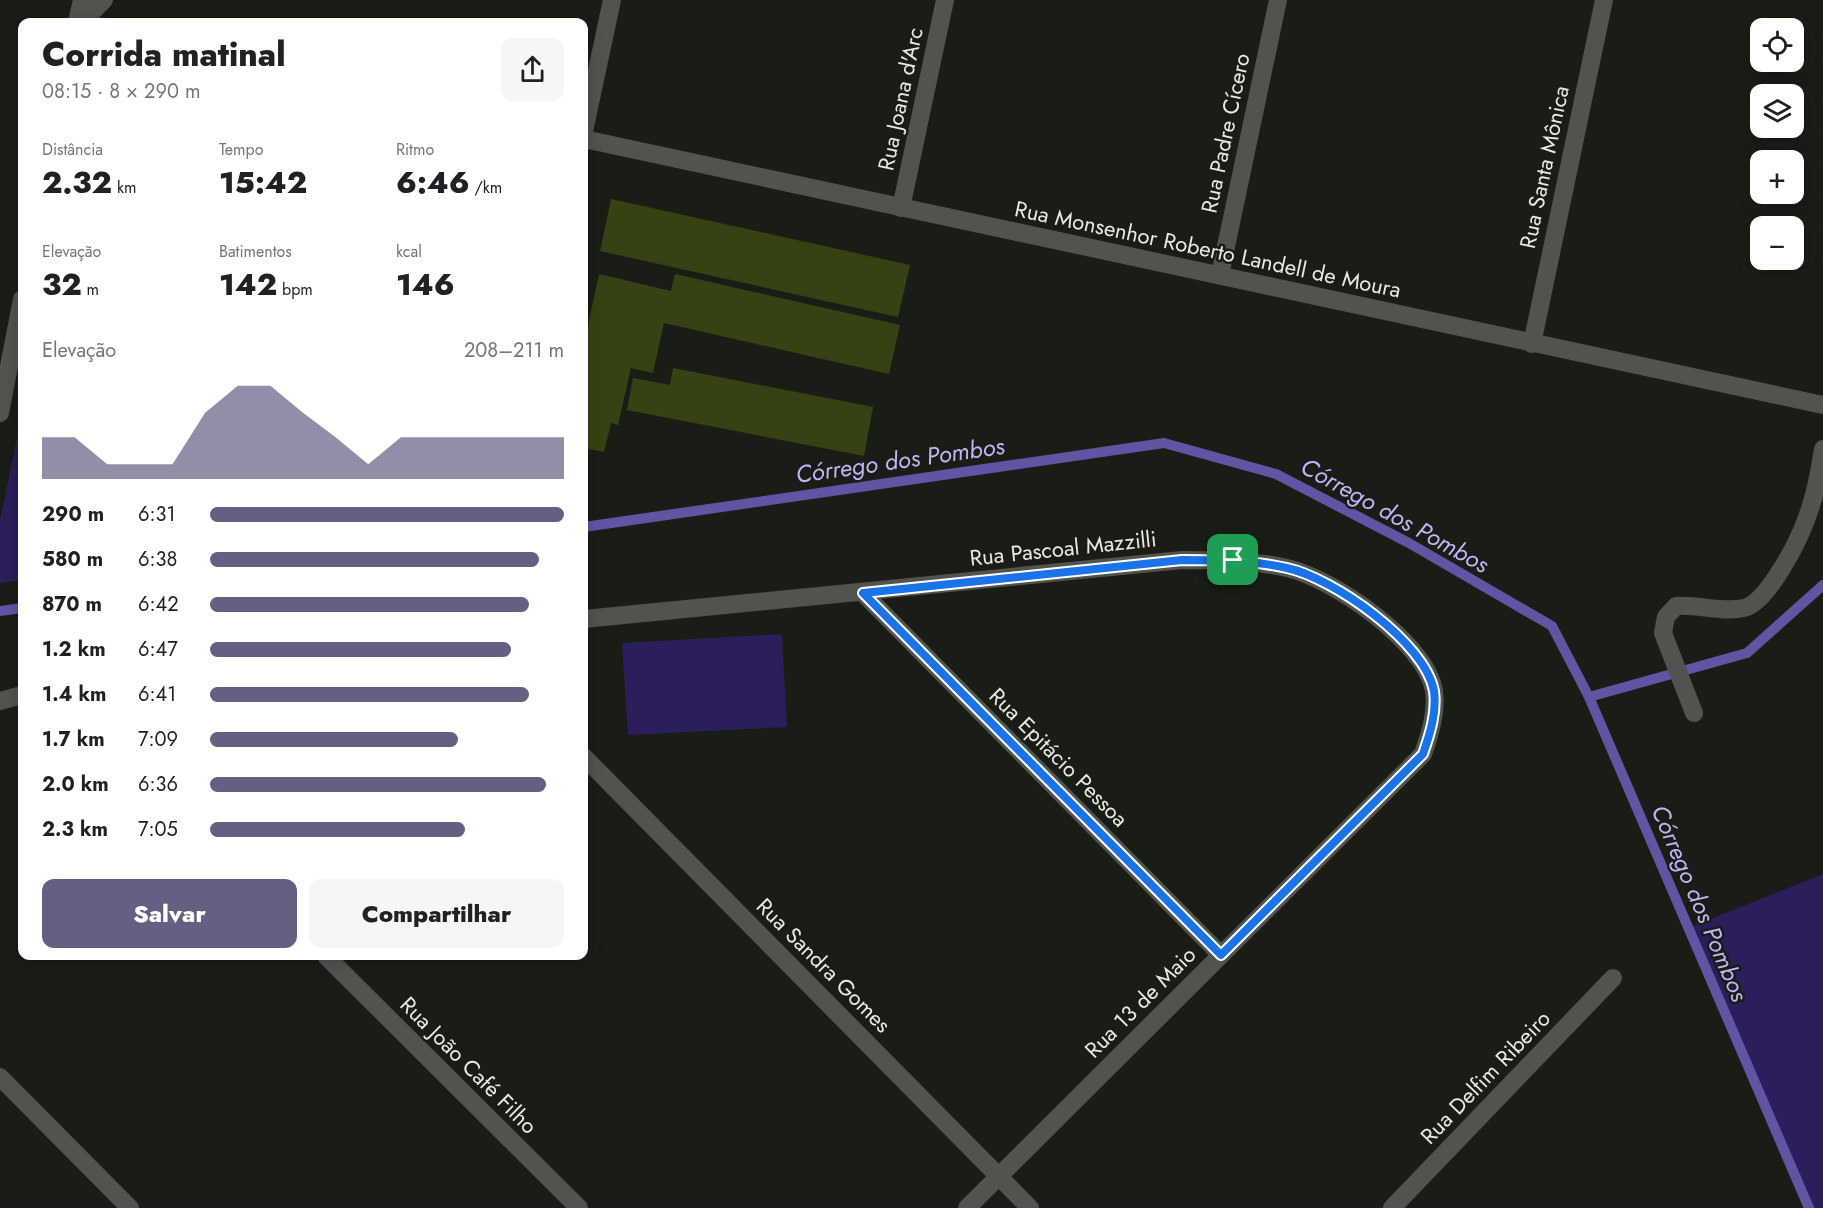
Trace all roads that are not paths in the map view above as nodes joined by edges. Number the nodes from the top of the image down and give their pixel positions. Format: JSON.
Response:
{"nodes":[{"id":1,"x":82,"y":0,"type":"edge"},
{"id":2,"x":104,"y":0,"type":"edge"},
{"id":3,"x":612,"y":0,"type":"edge"},
{"id":4,"x":945,"y":0,"type":"edge"},
{"id":5,"x":1278,"y":0,"type":"edge"},
{"id":6,"x":1604,"y":0,"type":"edge"},
{"id":7,"x":77,"y":18,"type":"edge"},
{"id":8,"x":85,"y":18,"type":"edge"},
{"id":9,"x":588,"y":112,"type":"edge"},
{"id":10,"x":588,"y":140,"type":"edge"},
{"id":11,"x":901,"y":208,"type":"junction"},
{"id":12,"x":1220,"y":275,"type":"junction"},
{"id":13,"x":18,"y":322,"type":"edge"},
{"id":14,"x":1532,"y":344,"type":"junction"},
{"id":15,"x":11,"y":363,"type":"edge"},
{"id":16,"x":1823,"y":405,"type":"edge"},
{"id":17,"x":0,"y":413,"type":"edge"},
{"id":18,"x":1823,"y":449,"type":"edge"},
{"id":19,"x":863,"y":593,"type":"junction"},
{"id":20,"x":588,"y":619,"type":"edge"},
{"id":21,"x":18,"y":696,"type":"edge"},
{"id":22,"x":0,"y":701,"type":"edge"},
{"id":23,"x":1694,"y":713,"type":"dead end"},
{"id":24,"x":1423,"y":754,"type":"joint"},
{"id":25,"x":588,"y":760,"type":"edge"},
{"id":26,"x":1221,"y":955,"type":"junction"},
{"id":27,"x":330,"y":960,"type":"edge"},
{"id":28,"x":1613,"y":978,"type":"dead end"},
{"id":29,"x":0,"y":1077,"type":"edge"},
{"id":30,"x":999,"y":1176,"type":"junction"},
{"id":31,"x":1400,"y":1205,"type":"edge"},
{"id":32,"x":130,"y":1208,"type":"edge"},
{"id":33,"x":579,"y":1208,"type":"edge"},
{"id":34,"x":967,"y":1208,"type":"edge"},
{"id":35,"x":1030,"y":1208,"type":"edge"}],
"edges":[{"from":1,"to":7,"type":"street"},
{"from":2,"to":8,"type":"street"},
{"from":3,"to":9,"type":"street"},
{"from":4,"to":11,"type":"street","name":"Rua Joana d'Arc"},
{"from":5,"to":12,"type":"street","name":"Rua Padre Cícero"},
{"from":6,"to":14,"type":"street","name":"Rua Santa Mônica"},
{"from":10,"to":11,"type":"street","name":"Rua Monsenhor Roberto Landell de Moura"},
{"from":11,"to":12,"type":"street","name":"Rua Monsenhor Roberto Landell de Moura"},
{"from":12,"to":14,"type":"street","name":"Rua Monsenhor Roberto Landell de Moura"},
{"from":13,"to":15,"type":"street"},
{"from":14,"to":16,"type":"street","name":"Rua Monsenhor Roberto Landell de Moura"},
{"from":15,"to":17,"type":"street"},
{"from":18,"to":23,"type":"street"},
{"from":19,"to":20,"type":"street","name":"Rua Pascoal Mazzilli"},
{"from":19,"to":24,"type":"street","name":"Rua Pascoal Mazzilli"},
{"from":19,"to":26,"type":"street","name":"Rua Epitácio Pessoa"},
{"from":21,"to":22,"type":"street"},
{"from":24,"to":26,"type":"street","name":"Rua 13 de Maio"},
{"from":25,"to":30,"type":"street","name":"Rua Sandra Gomes"},
{"from":26,"to":30,"type":"street","name":"Rua 13 de Maio"},
{"from":27,"to":33,"type":"street","name":"Rua João Café Filho"},
{"from":28,"to":31,"type":"street","name":"Rua Delfim Ribeiro"},
{"from":29,"to":32,"type":"street"},
{"from":30,"to":34,"type":"street","name":"Rua 13 de Maio"},
{"from":30,"to":35,"type":"street","name":"Rua Sandra Gomes"}]}
